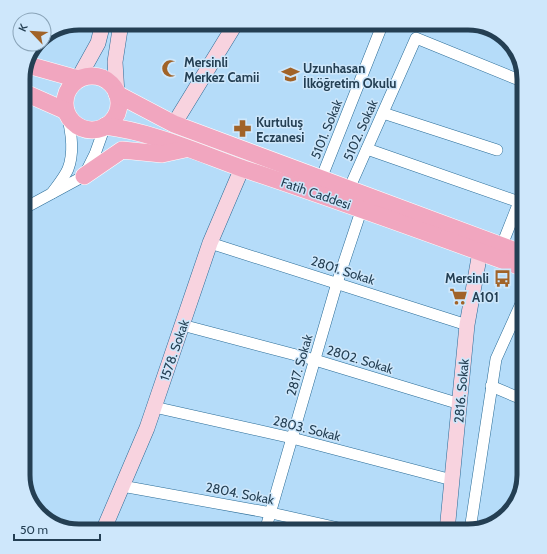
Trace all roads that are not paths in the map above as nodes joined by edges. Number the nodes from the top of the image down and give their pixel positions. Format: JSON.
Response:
{"nodes":[{"id":1,"x":101,"y":30,"type":"edge"},
{"id":2,"x":120,"y":30,"type":"edge"},
{"id":3,"x":232,"y":30,"type":"edge"},
{"id":4,"x":380,"y":30,"type":"edge"},
{"id":5,"x":32,"y":66,"type":"edge"},
{"id":6,"x":78,"y":79,"type":"junction"},
{"id":7,"x":517,"y":79,"type":"edge"},
{"id":8,"x":117,"y":94,"type":"junction"},
{"id":9,"x":30,"y":95,"type":"edge"},
{"id":10,"x":66,"y":111,"type":"junction"},
{"id":11,"x":383,"y":113,"type":"junction"},
{"id":12,"x":174,"y":124,"type":"junction"},
{"id":13,"x":105,"y":126,"type":"junction"},
{"id":14,"x":187,"y":148,"type":"junction"},
{"id":15,"x":367,"y":148,"type":"junction"},
{"id":16,"x":497,"y":150,"type":"dead end"},
{"id":17,"x":242,"y":168,"type":"junction"},
{"id":18,"x":84,"y":176,"type":"junction"},
{"id":19,"x":322,"y":178,"type":"junction"},
{"id":20,"x":349,"y":190,"type":"junction"},
{"id":21,"x":51,"y":195,"type":"junction"},
{"id":22,"x":517,"y":201,"type":"edge"},
{"id":23,"x":30,"y":206,"type":"edge"},
{"id":24,"x":517,"y":207,"type":"edge"},
{"id":25,"x":362,"y":208,"type":"junction"},
{"id":26,"x":210,"y":244,"type":"junction"},
{"id":27,"x":502,"y":245,"type":"junction"},
{"id":28,"x":517,"y":251,"type":"edge"},
{"id":29,"x":480,"y":252,"type":"junction"},
{"id":30,"x":517,"y":265,"type":"edge"},
{"id":31,"x":337,"y":283,"type":"junction"},
{"id":32,"x":517,"y":312,"type":"edge"},
{"id":33,"x":182,"y":325,"type":"junction"},
{"id":34,"x":467,"y":325,"type":"junction"},
{"id":35,"x":315,"y":360,"type":"junction"},
{"id":36,"x":491,"y":386,"type":"junction"},
{"id":37,"x":517,"y":397,"type":"edge"},
{"id":38,"x":460,"y":404,"type":"junction"},
{"id":39,"x":154,"y":407,"type":"junction"},
{"id":40,"x":292,"y":438,"type":"junction"},
{"id":41,"x":452,"y":480,"type":"junction"},
{"id":42,"x":122,"y":486,"type":"junction"},
{"id":43,"x":270,"y":513,"type":"junction"},
{"id":44,"x":106,"y":524,"type":"edge"},
{"id":45,"x":267,"y":524,"type":"edge"},
{"id":46,"x":320,"y":524,"type":"edge"},
{"id":47,"x":448,"y":524,"type":"edge"},
{"id":48,"x":471,"y":524,"type":"edge"}],
"edges":[{"from":1,"to":6,"type":"street"},
{"from":2,"to":8,"type":"street"},
{"from":3,"to":12,"type":"street"},
{"from":4,"to":19,"type":"street","name":"5101. Sokak"},
{"from":5,"to":6,"type":"main road"},
{"from":6,"to":8,"type":"main road"},
{"from":6,"to":10,"type":"main road"},
{"from":7,"to":11,"type":"street","name":"5102. Sokak"},
{"from":8,"to":12,"type":"main road","name":"Fatih Caddesi"},
{"from":8,"to":13,"type":"main road"},
{"from":9,"to":10,"type":"main road"},
{"from":10,"to":13,"type":"main road"},
{"from":10,"to":21,"type":"street"},
{"from":11,"to":15,"type":"street","name":"5102. Sokak"},
{"from":11,"to":16,"type":"street"},
{"from":12,"to":19,"type":"main road","name":"Fatih Caddesi"},
{"from":13,"to":14,"type":"main road","name":"Fatih Caddesi"},
{"from":13,"to":18,"type":"street"},
{"from":14,"to":17,"type":"main road","name":"Fatih Caddesi"},
{"from":14,"to":18,"type":"main road"},
{"from":15,"to":20,"type":"street","name":"5102. Sokak"},
{"from":15,"to":22,"type":"street"},
{"from":17,"to":25,"type":"main road","name":"Fatih Caddesi"},
{"from":17,"to":26,"type":"street","name":"1578. Sokak"},
{"from":18,"to":21,"type":"street"},
{"from":19,"to":20,"type":"main road","name":"Fatih Caddesi"},
{"from":20,"to":27,"type":"main road","name":"Fatih Caddesi"},
{"from":21,"to":23,"type":"street"},
{"from":24,"to":27,"type":"street"},
{"from":25,"to":29,"type":"main road","name":"Fatih Caddesi"},
{"from":25,"to":31,"type":"street","name":"2817. Sokak"},
{"from":26,"to":31,"type":"street","name":"2801. Sokak"},
{"from":26,"to":33,"type":"street","name":"1578. Sokak"},
{"from":27,"to":28,"type":"main road","name":"Fatih Caddesi"},
{"from":29,"to":30,"type":"main road","name":"Fatih Caddesi"},
{"from":29,"to":34,"type":"street","name":"2816. Sokak"},
{"from":31,"to":34,"type":"street","name":"2801. Sokak"},
{"from":31,"to":35,"type":"street","name":"2817. Sokak"},
{"from":32,"to":36,"type":"street"},
{"from":33,"to":35,"type":"street","name":"2802. Sokak"},
{"from":33,"to":39,"type":"street","name":"1578. Sokak"},
{"from":34,"to":38,"type":"street","name":"2816. Sokak"},
{"from":35,"to":38,"type":"street","name":"2802. Sokak"},
{"from":35,"to":40,"type":"street","name":"2817. Sokak"},
{"from":36,"to":37,"type":"street"},
{"from":36,"to":48,"type":"street"},
{"from":38,"to":41,"type":"street","name":"2816. Sokak"},
{"from":39,"to":40,"type":"street","name":"2803. Sokak"},
{"from":39,"to":42,"type":"street","name":"1578. Sokak"},
{"from":40,"to":41,"type":"street","name":"2803. Sokak"},
{"from":40,"to":43,"type":"street","name":"2817. Sokak"},
{"from":41,"to":47,"type":"street","name":"2816. Sokak"},
{"from":42,"to":43,"type":"street","name":"2804. Sokak"},
{"from":42,"to":44,"type":"street","name":"1578. Sokak"},
{"from":43,"to":45,"type":"street","name":"2817. Sokak"},
{"from":43,"to":46,"type":"street","name":"2804. Sokak"}]}
